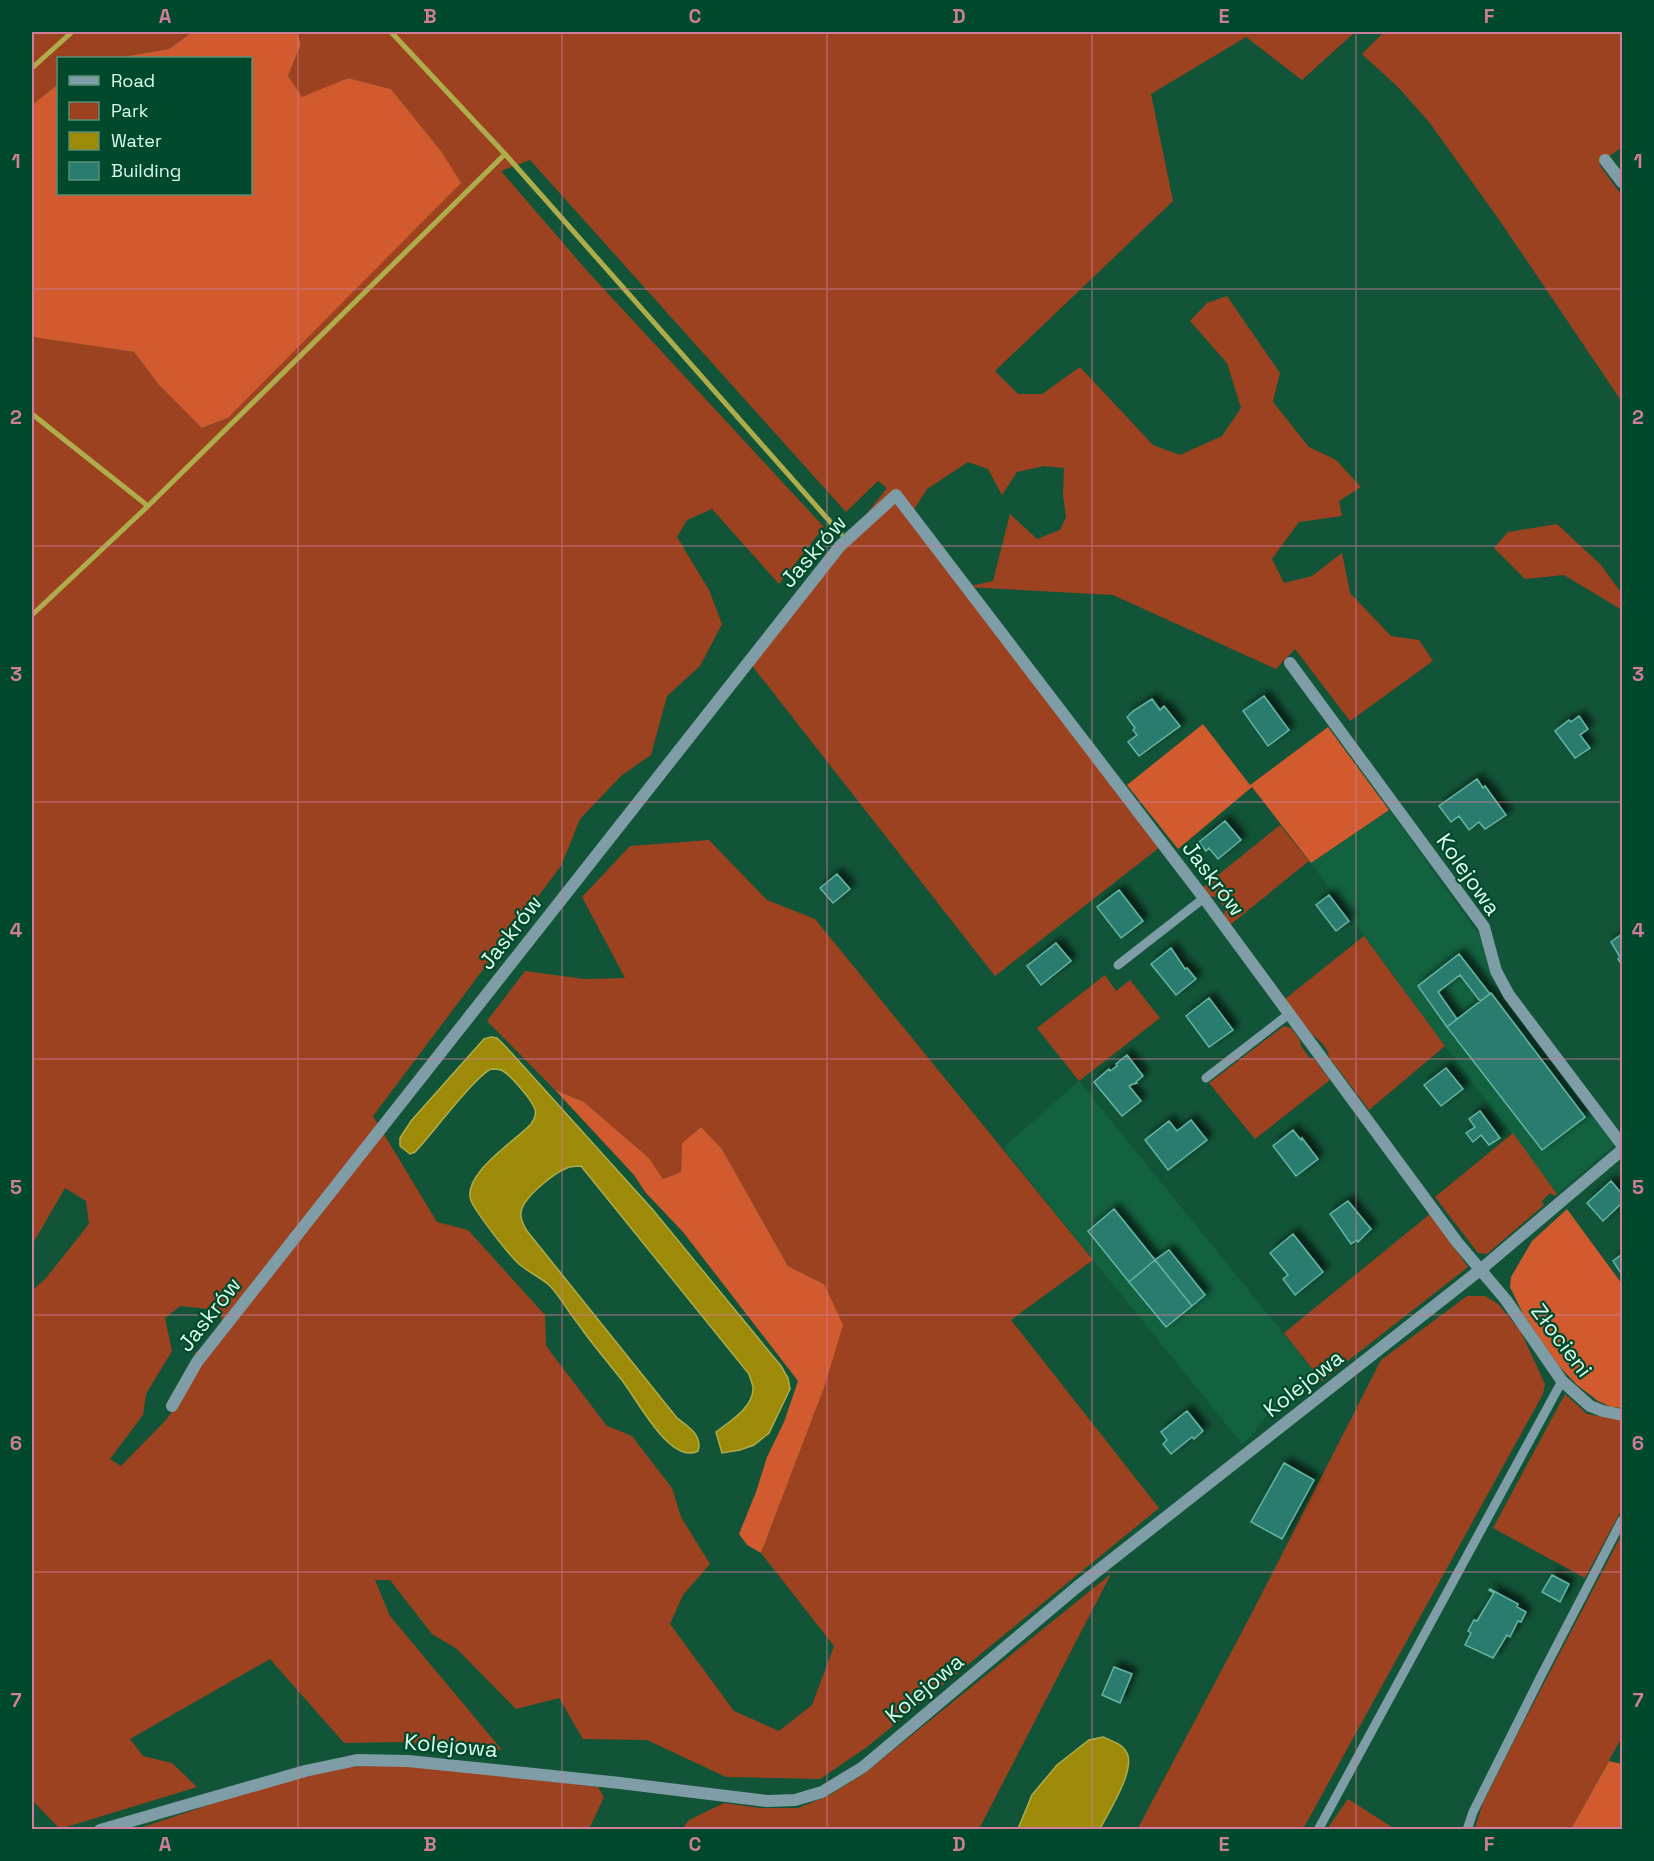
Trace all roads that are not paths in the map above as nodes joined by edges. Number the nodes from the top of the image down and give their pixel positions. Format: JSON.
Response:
{"nodes":[{"id":1,"x":1605,"y":160,"type":"dead end"},
{"id":2,"x":1623,"y":182,"type":"edge"},
{"id":3,"x":1290,"y":663,"type":"dead end"},
{"id":4,"x":1204,"y":898,"type":"junction"},
{"id":5,"x":1118,"y":964,"type":"dead end"},
{"id":6,"x":1289,"y":1014,"type":"junction"},
{"id":7,"x":1206,"y":1078,"type":"dead end"},
{"id":8,"x":1623,"y":1145,"type":"edge"},
{"id":9,"x":1623,"y":1150,"type":"edge"},
{"id":10,"x":1480,"y":1270,"type":"junction"},
{"id":11,"x":1562,"y":1380,"type":"junction"},
{"id":12,"x":172,"y":1406,"type":"dead end"},
{"id":13,"x":1623,"y":1414,"type":"edge"},
{"id":14,"x":1623,"y":1520,"type":"edge"},
{"id":15,"x":100,"y":1830,"type":"edge"},
{"id":16,"x":1318,"y":1830,"type":"edge"},
{"id":17,"x":1467,"y":1830,"type":"edge"}],
"edges":[{"from":1,"to":2,"type":"street"},
{"from":3,"to":8,"type":"street","name":"Kolejowa"},
{"from":4,"to":5,"type":"lane"},
{"from":4,"to":6,"type":"street","name":"Jaskrów"},
{"from":4,"to":12,"type":"street","name":"Jaskrów"},
{"from":6,"to":7,"type":"lane"},
{"from":6,"to":10,"type":"street","name":"Jaskrów"},
{"from":9,"to":10,"type":"street","name":"Kolejowa"},
{"from":10,"to":11,"type":"street","name":"Złocieni"},
{"from":10,"to":15,"type":"street","name":"Kolejowa"},
{"from":11,"to":13,"type":"street","name":"Złocieni"},
{"from":11,"to":16,"type":"lane"},
{"from":14,"to":17,"type":"lane"}]}
